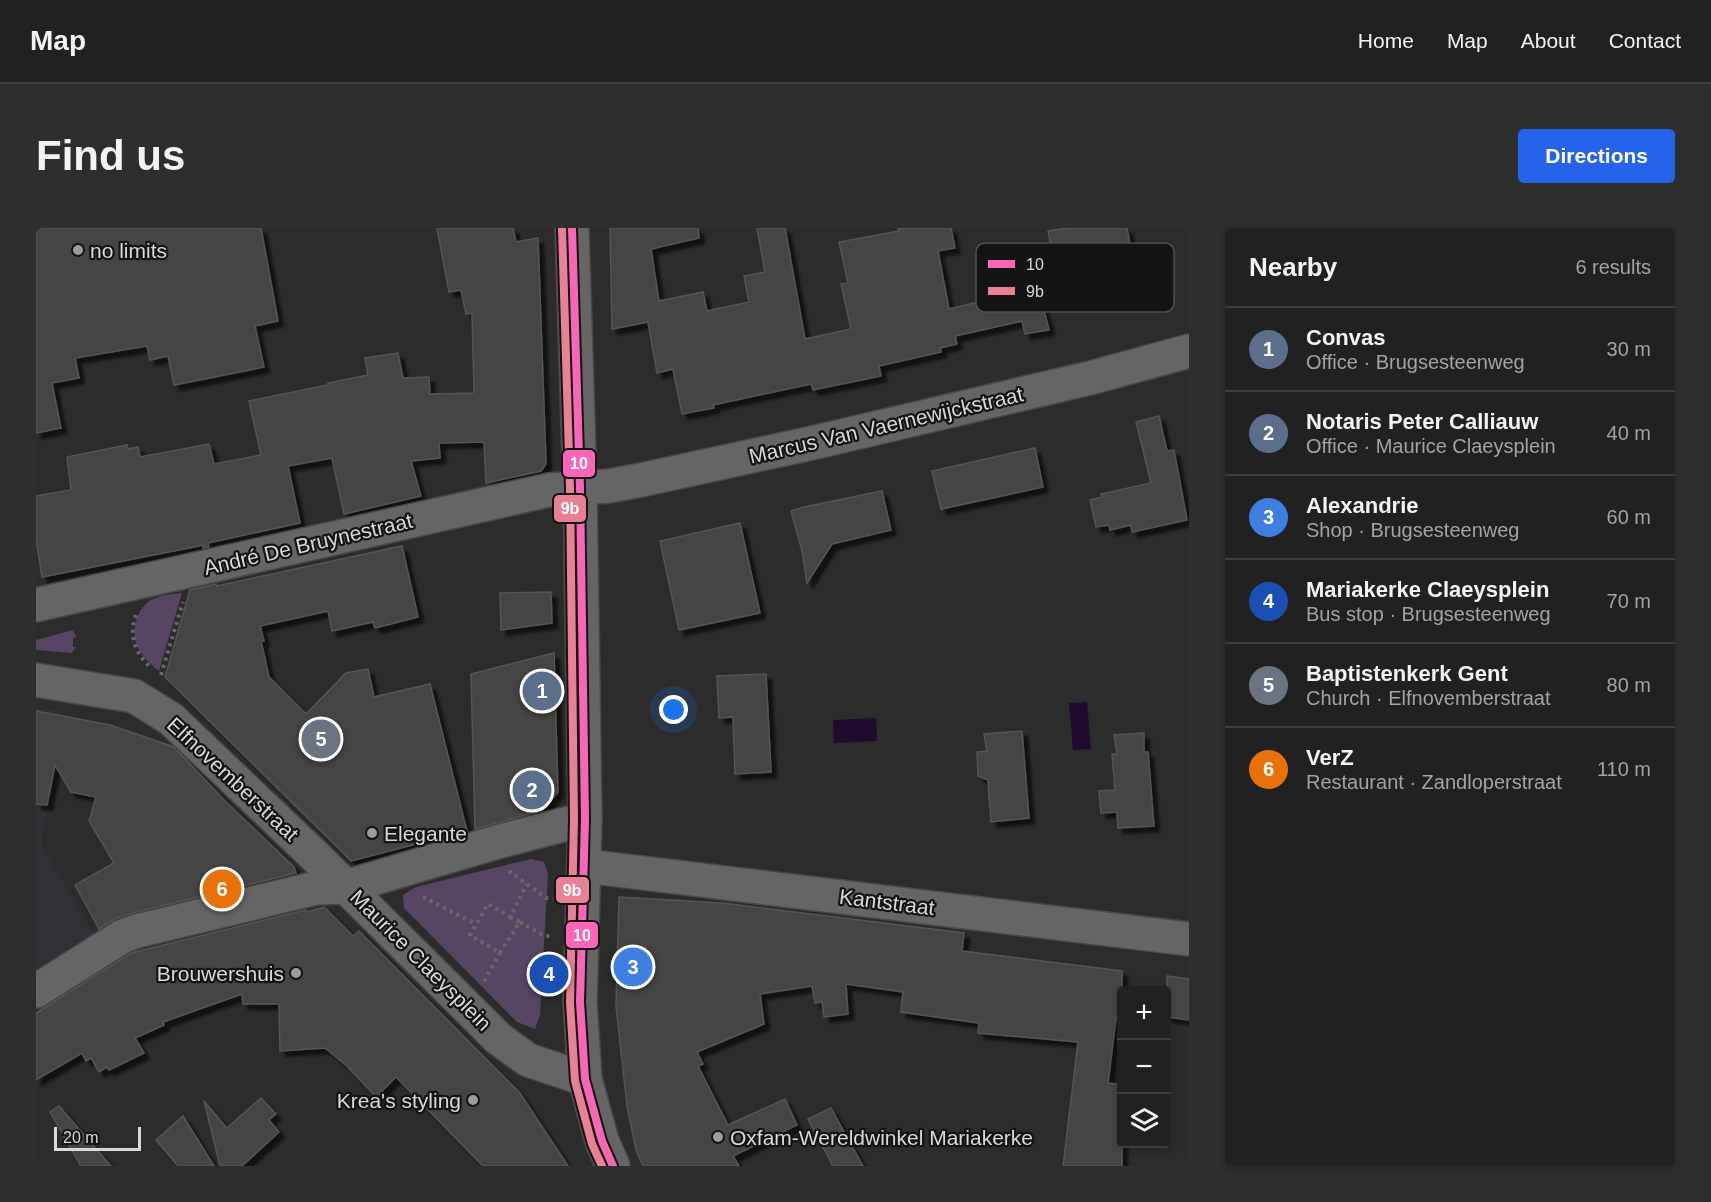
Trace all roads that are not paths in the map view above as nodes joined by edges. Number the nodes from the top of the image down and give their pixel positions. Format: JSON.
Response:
{"nodes":[{"id":1,"x":572,"y":228,"type":"edge"},
{"id":2,"x":1189,"y":351,"type":"edge"},
{"id":3,"x":580,"y":488,"type":"junction"},
{"id":4,"x":36,"y":605,"type":"edge"},
{"id":5,"x":36,"y":680,"type":"edge"},
{"id":6,"x":585,"y":819,"type":"junction"},
{"id":7,"x":585,"y":866,"type":"junction"},
{"id":8,"x":345,"y":888,"type":"junction"},
{"id":9,"x":1189,"y":939,"type":"edge"},
{"id":10,"x":36,"y":991,"type":"edge"},
{"id":11,"x":585,"y":1079,"type":"junction"},
{"id":12,"x":614,"y":1166,"type":"edge"}],
"edges":[{"from":1,"to":3,"type":"street"},
{"from":2,"to":3,"type":"street","name":"Marcus Van Vaernewijckstraat"},
{"from":3,"to":4,"type":"street","name":"André De Bruynestraat"},
{"from":3,"to":6,"type":"street"},
{"from":5,"to":8,"type":"street","name":"Elfnovemberstraat"},
{"from":6,"to":7,"type":"street"},
{"from":6,"to":8,"type":"street","name":"Maurice Claeysplein"},
{"from":7,"to":9,"type":"street","name":"Kantstraat"},
{"from":7,"to":11,"type":"street"},
{"from":8,"to":10,"type":"street"},
{"from":8,"to":11,"type":"street","name":"Maurice Claeysplein"},
{"from":11,"to":12,"type":"street"}]}
